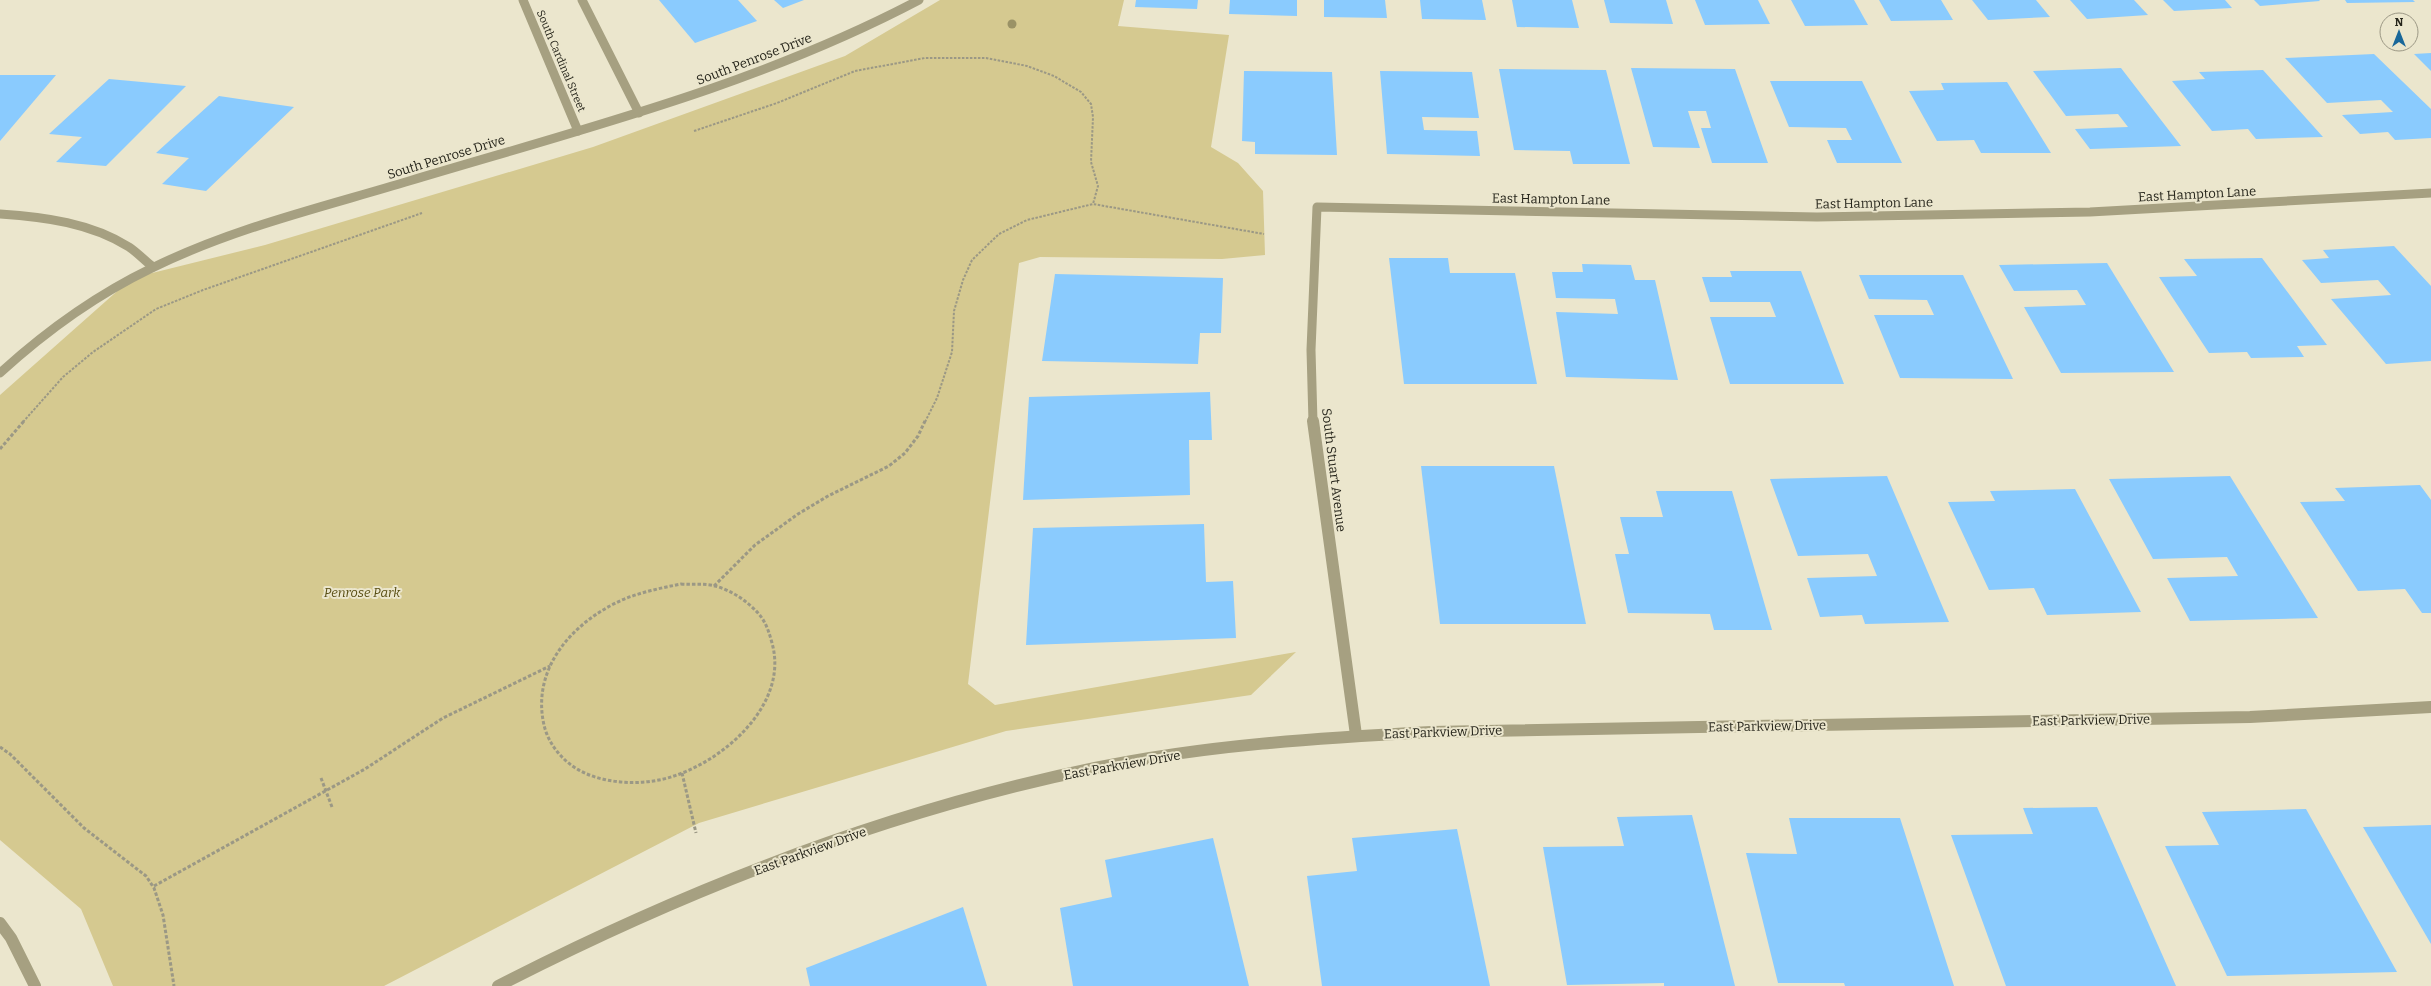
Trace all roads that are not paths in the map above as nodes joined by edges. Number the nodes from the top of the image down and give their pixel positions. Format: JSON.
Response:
{"nodes":[{"id":1,"x":523,"y":0,"type":"edge"},
{"id":2,"x":582,"y":0,"type":"edge"},
{"id":3,"x":919,"y":0,"type":"edge"},
{"id":4,"x":639,"y":113,"type":"junction"},
{"id":5,"x":578,"y":131,"type":"junction"},
{"id":6,"x":2431,"y":193,"type":"edge"},
{"id":7,"x":1317,"y":208,"type":"joint"},
{"id":8,"x":0,"y":214,"type":"edge"},
{"id":9,"x":153,"y":267,"type":"junction"},
{"id":10,"x":0,"y":373,"type":"edge"},
{"id":11,"x":2431,"y":707,"type":"edge"},
{"id":12,"x":1356,"y":735,"type":"junction"},
{"id":13,"x":0,"y":923,"type":"edge"},
{"id":14,"x":36,"y":986,"type":"edge"},
{"id":15,"x":498,"y":986,"type":"edge"}],
"edges":[{"from":1,"to":5,"type":"street","name":"South Cardinal Street"},
{"from":2,"to":4,"type":"street"},
{"from":3,"to":4,"type":"street","name":"South Penrose Drive"},
{"from":4,"to":5,"type":"street","name":"South Penrose Drive"},
{"from":5,"to":9,"type":"street","name":"South Penrose Drive"},
{"from":6,"to":7,"type":"street","name":"East Hampton Lane"},
{"from":7,"to":12,"type":"street","name":"South Stuart Avenue"},
{"from":8,"to":9,"type":"street"},
{"from":9,"to":10,"type":"street","name":"South Penrose Drive"},
{"from":11,"to":12,"type":"street","name":"East Parkview Drive"},
{"from":12,"to":15,"type":"street","name":"East Parkview Drive"},
{"from":13,"to":14,"type":"street"}]}
